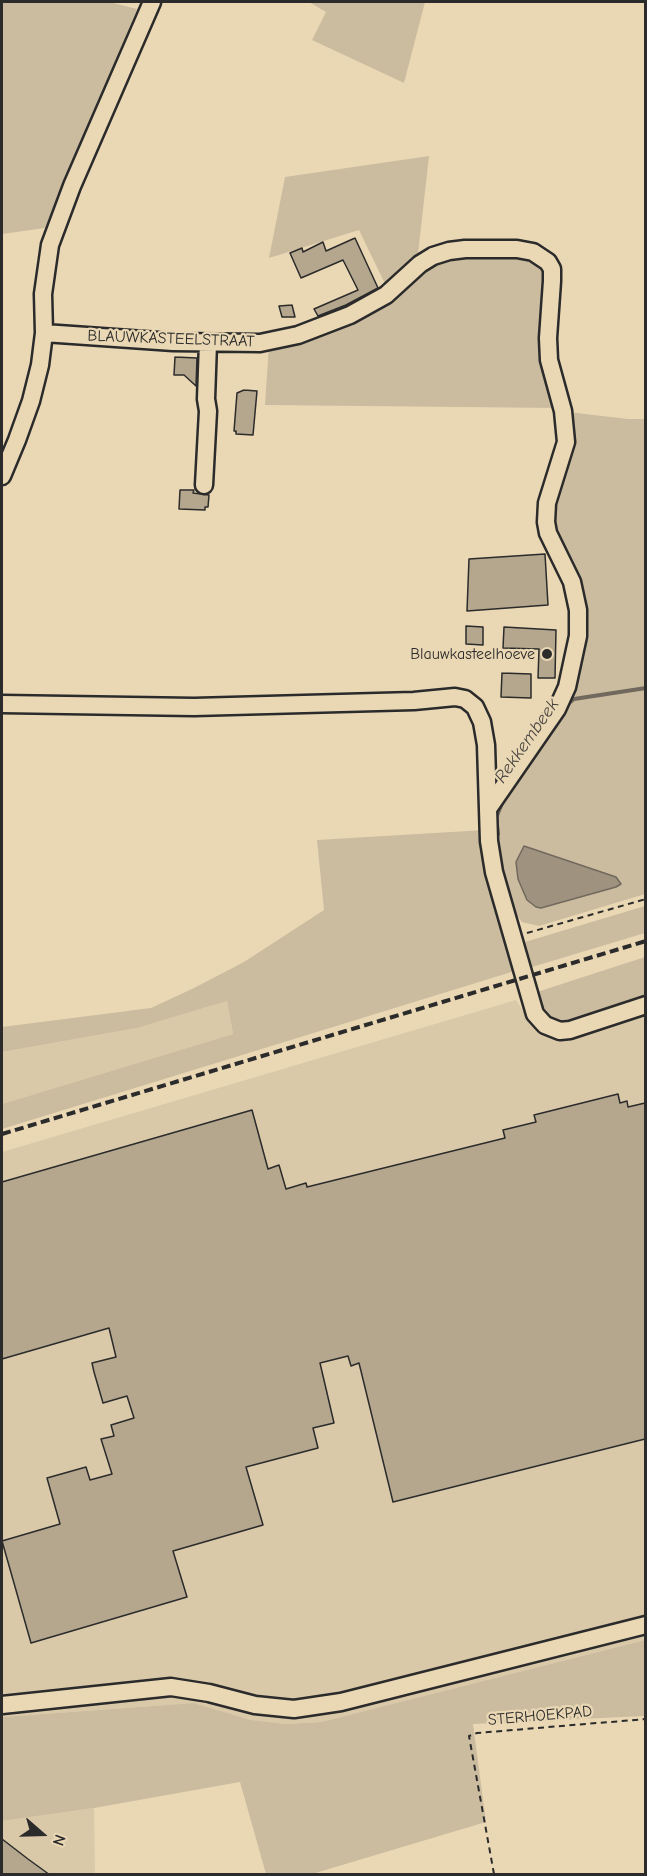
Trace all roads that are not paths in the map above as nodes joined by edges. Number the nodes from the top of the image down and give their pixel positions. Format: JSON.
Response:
{"nodes":[{"id":1,"x":152,"y":2,"type":"edge"},
{"id":2,"x":44,"y":333,"type":"junction"},
{"id":3,"x":208,"y":342,"type":"junction"},
{"id":4,"x":2,"y":476,"type":"edge"},
{"id":5,"x":204,"y":485,"type":"dead end"},
{"id":6,"x":2,"y":704,"type":"edge"},
{"id":7,"x":488,"y":809,"type":"junction"},
{"id":8,"x":645,"y":1005,"type":"edge"},
{"id":9,"x":645,"y":1625,"type":"edge"},
{"id":10,"x":2,"y":1705,"type":"edge"}],
"edges":[{"from":1,"to":2,"type":"street"},
{"from":2,"to":3,"type":"street","name":"BLAUWKASTEELSTRAAT"},
{"from":2,"to":4,"type":"street"},
{"from":3,"to":5,"type":"street"},
{"from":3,"to":7,"type":"street","name":"BLAUWKASTEELSTRAAT"},
{"from":6,"to":7,"type":"street"},
{"from":7,"to":8,"type":"street"},
{"from":9,"to":10,"type":"street"}]}
